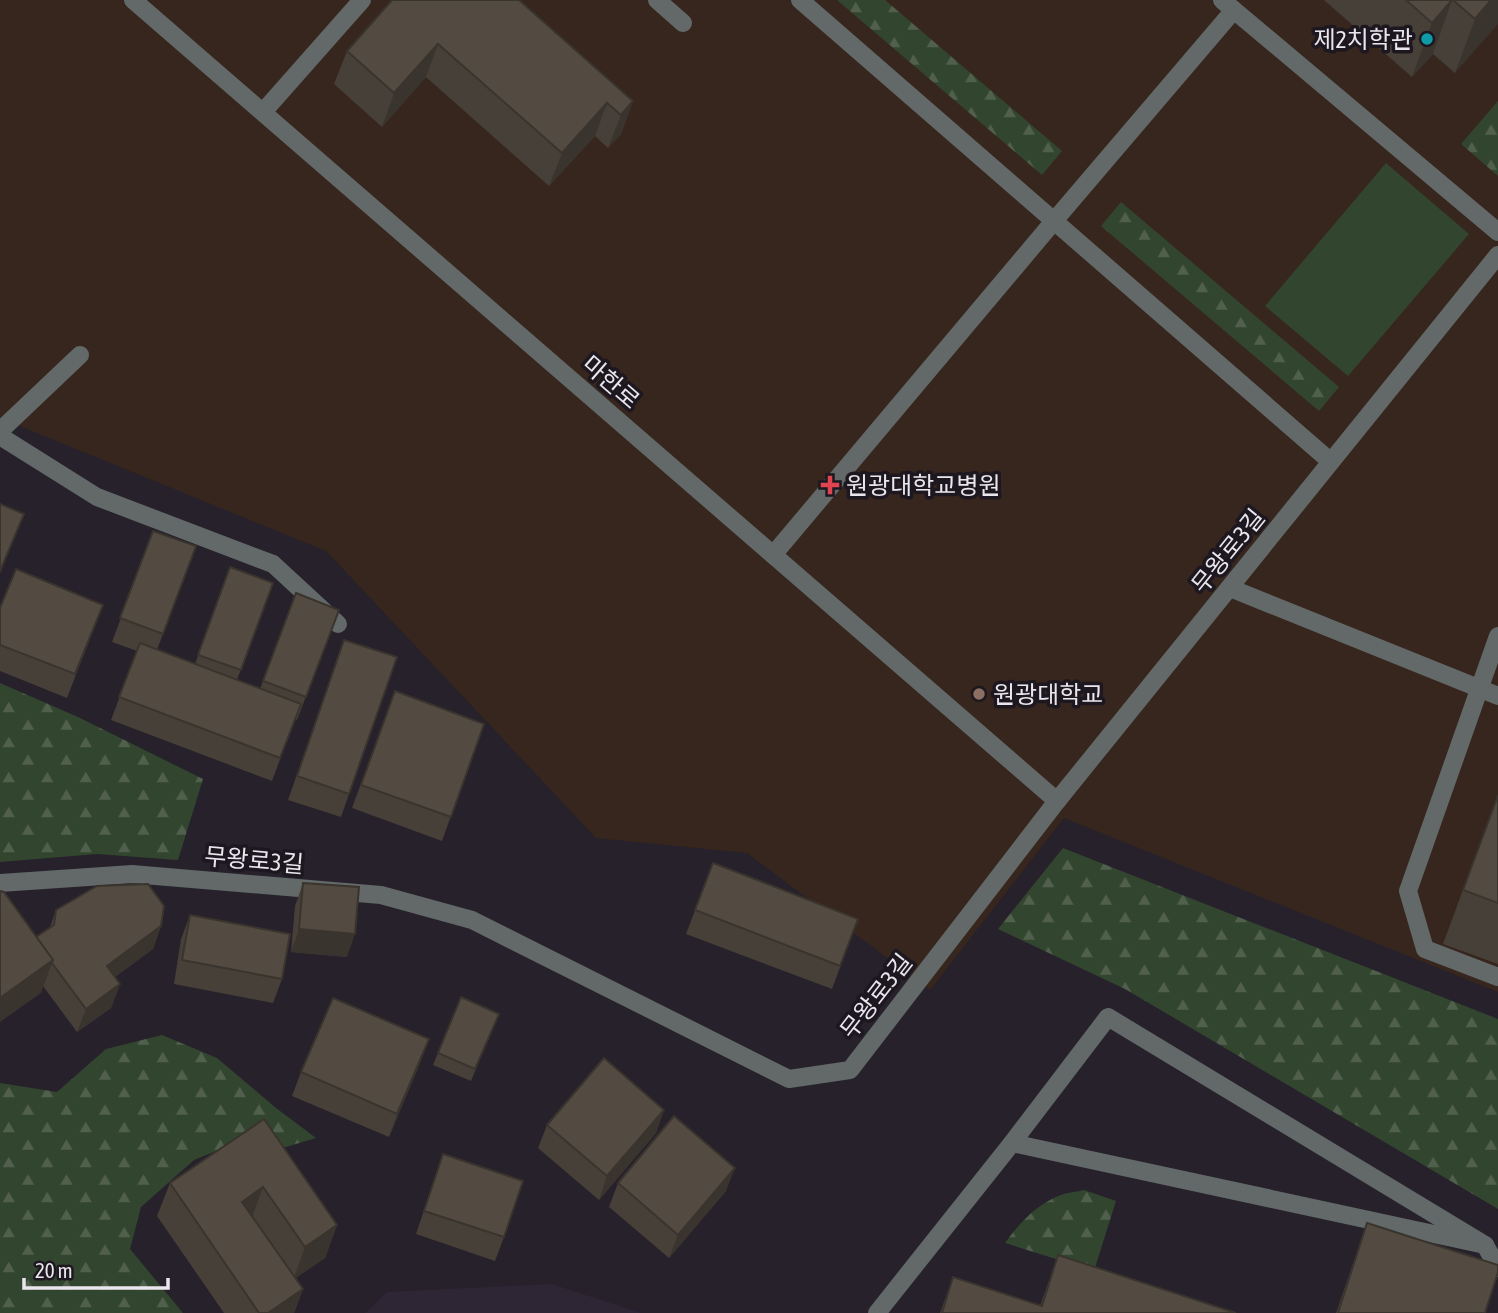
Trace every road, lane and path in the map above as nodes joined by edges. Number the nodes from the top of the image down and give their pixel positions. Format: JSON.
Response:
{"nodes":[{"id":1,"x":133,"y":0,"type":"edge"},
{"id":2,"x":362,"y":0,"type":"edge"},
{"id":3,"x":657,"y":0,"type":"edge"},
{"id":4,"x":800,"y":0,"type":"edge"},
{"id":5,"x":1228,"y":5,"type":"edge"},
{"id":6,"x":683,"y":23,"type":"dead end"},
{"id":7,"x":263,"y":112,"type":"junction"},
{"id":8,"x":1054,"y":221,"type":"junction"},
{"id":9,"x":1498,"y":232,"type":"edge"},
{"id":10,"x":1498,"y":255,"type":"edge"},
{"id":11,"x":80,"y":355,"type":"dead end"},
{"id":12,"x":0,"y":431,"type":"edge"},
{"id":13,"x":0,"y":436,"type":"edge"},
{"id":14,"x":1331,"y":461,"type":"junction"},
{"id":15,"x":773,"y":555,"type":"junction"},
{"id":16,"x":1230,"y":588,"type":"junction"},
{"id":17,"x":338,"y":624,"type":"edge"},
{"id":18,"x":1498,"y":636,"type":"edge"},
{"id":19,"x":1498,"y":696,"type":"edge"},
{"id":20,"x":1057,"y":801,"type":"junction"},
{"id":21,"x":0,"y":883,"type":"edge"},
{"id":22,"x":1498,"y":977,"type":"edge"},
{"id":23,"x":1012,"y":1143,"type":"junction"},
{"id":24,"x":1485,"y":1245,"type":"junction"},
{"id":25,"x":1498,"y":1268,"type":"edge"},
{"id":26,"x":877,"y":1312,"type":"edge"}],
"edges":[{"from":1,"to":7,"type":"street","name":"마한로"},
{"from":2,"to":7,"type":"street"},
{"from":3,"to":6,"type":"street"},
{"from":4,"to":8,"type":"street"},
{"from":5,"to":8,"type":"street"},
{"from":5,"to":9,"type":"street"},
{"from":7,"to":15,"type":"street","name":"마한로"},
{"from":8,"to":14,"type":"street"},
{"from":8,"to":15,"type":"street"},
{"from":10,"to":14,"type":"street","name":"무왕로3길"},
{"from":11,"to":12,"type":"street"},
{"from":13,"to":17,"type":"street"},
{"from":14,"to":16,"type":"street","name":"무왕로3길"},
{"from":15,"to":20,"type":"street","name":"마한로"},
{"from":16,"to":19,"type":"street"},
{"from":16,"to":20,"type":"street","name":"무왕로3길"},
{"from":18,"to":22,"type":"street"},
{"from":20,"to":21,"type":"street","name":"무왕로3길"},
{"from":23,"to":24,"type":"street"},
{"from":23,"to":24,"type":"street"},
{"from":23,"to":26,"type":"street"},
{"from":24,"to":25,"type":"street"}]}
